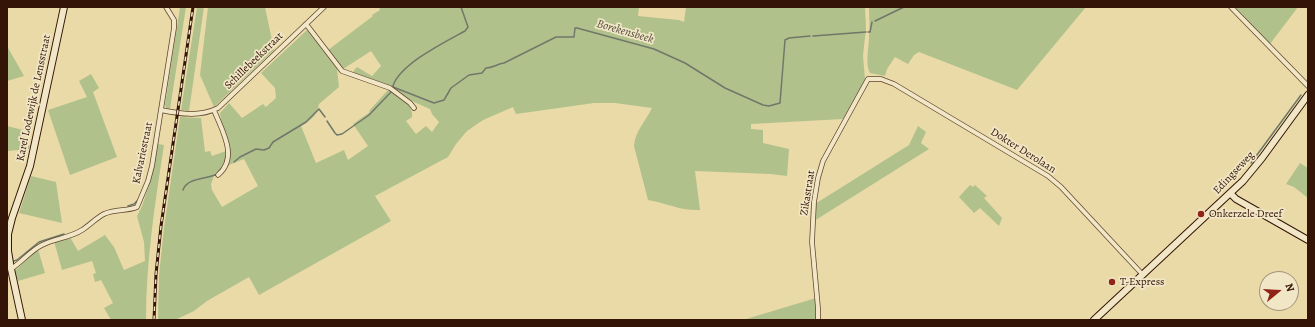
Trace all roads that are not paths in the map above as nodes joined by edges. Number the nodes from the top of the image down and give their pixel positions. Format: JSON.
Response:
{"nodes":[{"id":1,"x":64,"y":7,"type":"edge"},
{"id":2,"x":166,"y":7,"type":"edge"},
{"id":3,"x":324,"y":7,"type":"edge"},
{"id":4,"x":1231,"y":7,"type":"edge"},
{"id":5,"x":306,"y":24,"type":"junction"},
{"id":6,"x":868,"y":80,"type":"joint"},
{"id":7,"x":1308,"y":86,"type":"edge"},
{"id":8,"x":1308,"y":95,"type":"edge"},
{"id":9,"x":414,"y":108,"type":"dead end"},
{"id":10,"x":161,"y":110,"type":"junction"},
{"id":11,"x":214,"y":110,"type":"junction"},
{"id":12,"x":218,"y":176,"type":"dead end"},
{"id":13,"x":1230,"y":193,"type":"junction"},
{"id":14,"x":1308,"y":240,"type":"edge"},
{"id":15,"x":7,"y":251,"type":"edge"},
{"id":16,"x":10,"y":269,"type":"junction"},
{"id":17,"x":1143,"y":275,"type":"junction"},
{"id":18,"x":21,"y":320,"type":"edge"},
{"id":19,"x":818,"y":320,"type":"edge"},
{"id":20,"x":1094,"y":320,"type":"edge"}],
"edges":[{"from":1,"to":15,"type":"street","name":"Karel Lodewijk de Lensstraat"},
{"from":2,"to":10,"type":"street","name":"Kalvariestraat"},
{"from":3,"to":5,"type":"street","name":"Schillebeekstraat"},
{"from":4,"to":7,"type":"street"},
{"from":5,"to":9,"type":"street"},
{"from":5,"to":11,"type":"street","name":"Schillebeekstraat"},
{"from":6,"to":17,"type":"street","name":"Dokter Derolaan"},
{"from":6,"to":19,"type":"street","name":"Zikastraat"},
{"from":8,"to":13,"type":"street","name":"Edingseweg"},
{"from":10,"to":11,"type":"street","name":"Schillebeekstraat"},
{"from":10,"to":16,"type":"street","name":"Kalvariestraat"},
{"from":11,"to":12,"type":"street"},
{"from":13,"to":14,"type":"street"},
{"from":13,"to":17,"type":"street","name":"Edingseweg"},
{"from":15,"to":16,"type":"street","name":"Karel Lodewijk de Lensstraat"},
{"from":16,"to":18,"type":"street","name":"Karel Lodewijk de Lensstraat"},
{"from":17,"to":20,"type":"street","name":"Edingseweg"}]}
